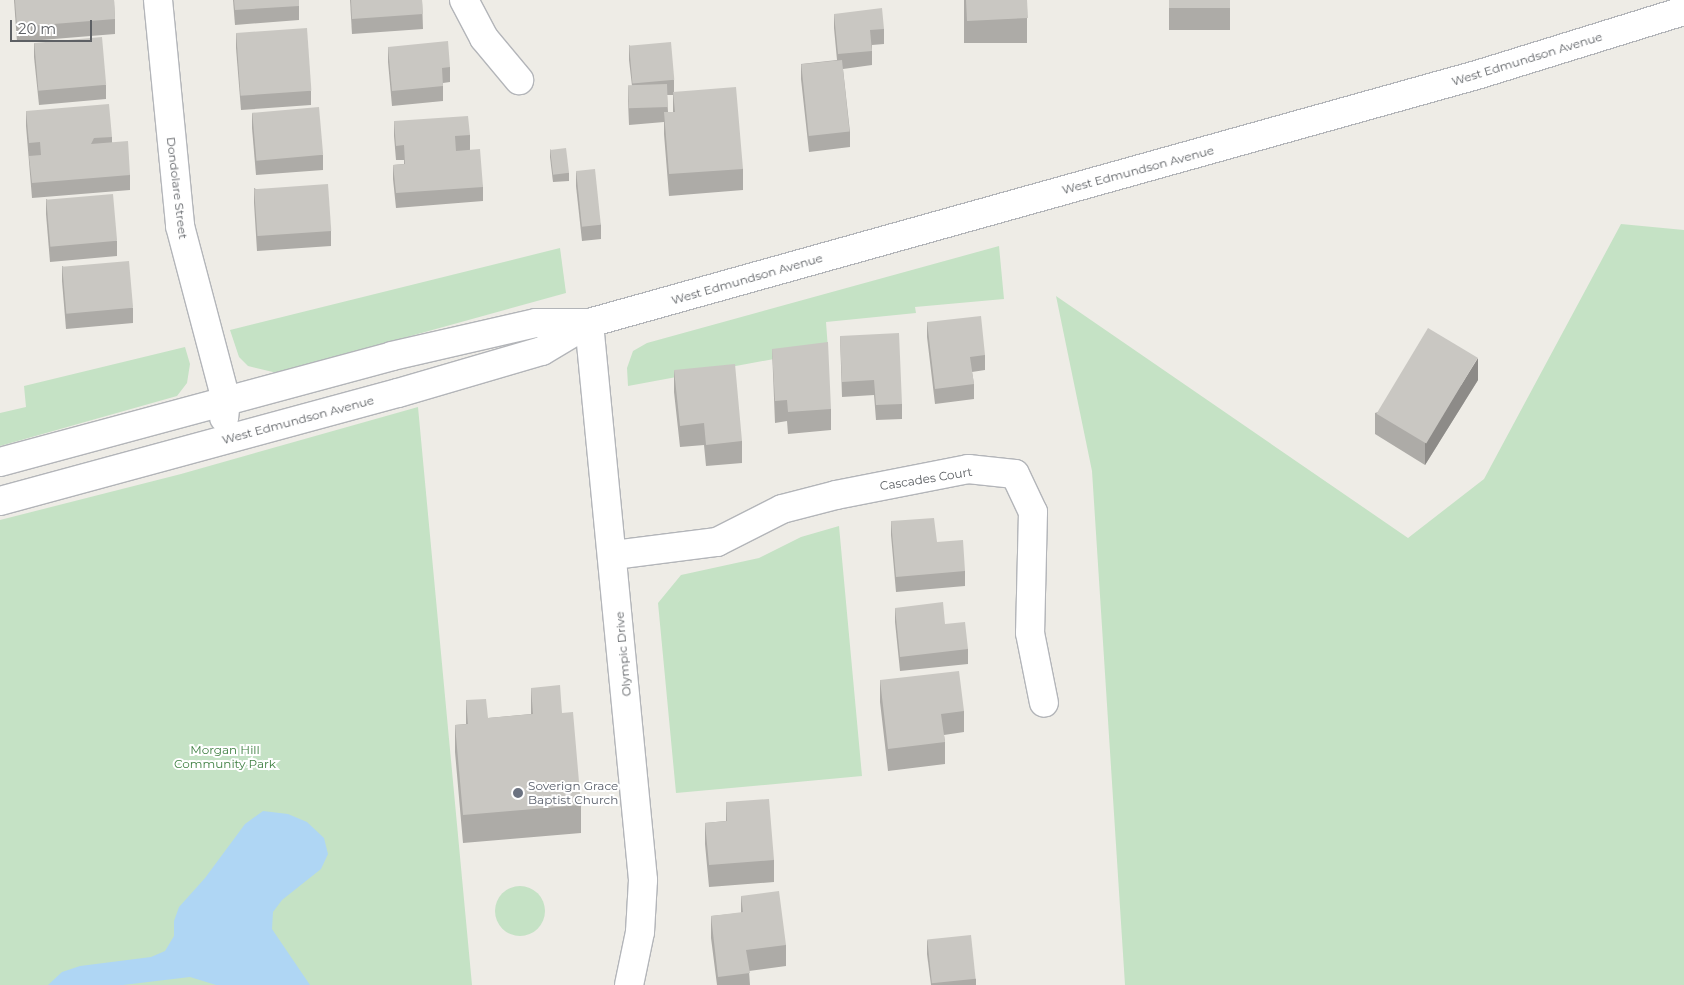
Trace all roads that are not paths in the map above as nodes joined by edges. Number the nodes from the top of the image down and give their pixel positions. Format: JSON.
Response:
{"nodes":[{"id":1,"x":158,"y":0,"type":"edge"},
{"id":2,"x":464,"y":0,"type":"edge"},
{"id":3,"x":1684,"y":11,"type":"edge"},
{"id":4,"x":519,"y":80,"type":"dead end"},
{"id":5,"x":589,"y":323,"type":"junction"},
{"id":6,"x":226,"y":400,"type":"junction"},
{"id":7,"x":0,"y":462,"type":"edge"},
{"id":8,"x":144,"y":462,"type":"junction"},
{"id":9,"x":0,"y":500,"type":"edge"},
{"id":10,"x":614,"y":555,"type":"junction"},
{"id":11,"x":1044,"y":703,"type":"dead end"},
{"id":12,"x":629,"y":985,"type":"edge"}],
"edges":[{"from":1,"to":6,"type":"street","name":"Dondolare Street"},
{"from":2,"to":4,"type":"street"},
{"from":3,"to":5,"type":"street","name":"West Edmundson Avenue"},
{"from":5,"to":6,"type":"street","name":"West Edmundson Avenue"},
{"from":5,"to":8,"type":"street","name":"West Edmundson Avenue"},
{"from":5,"to":10,"type":"street","name":"Olympic Drive"},
{"from":6,"to":7,"type":"street","name":"West Edmundson Avenue"},
{"from":6,"to":8,"type":"street"},
{"from":8,"to":9,"type":"street","name":"West Edmundson Avenue"},
{"from":10,"to":11,"type":"street","name":"Cascades Court"},
{"from":10,"to":12,"type":"street","name":"Olympic Drive"}]}
